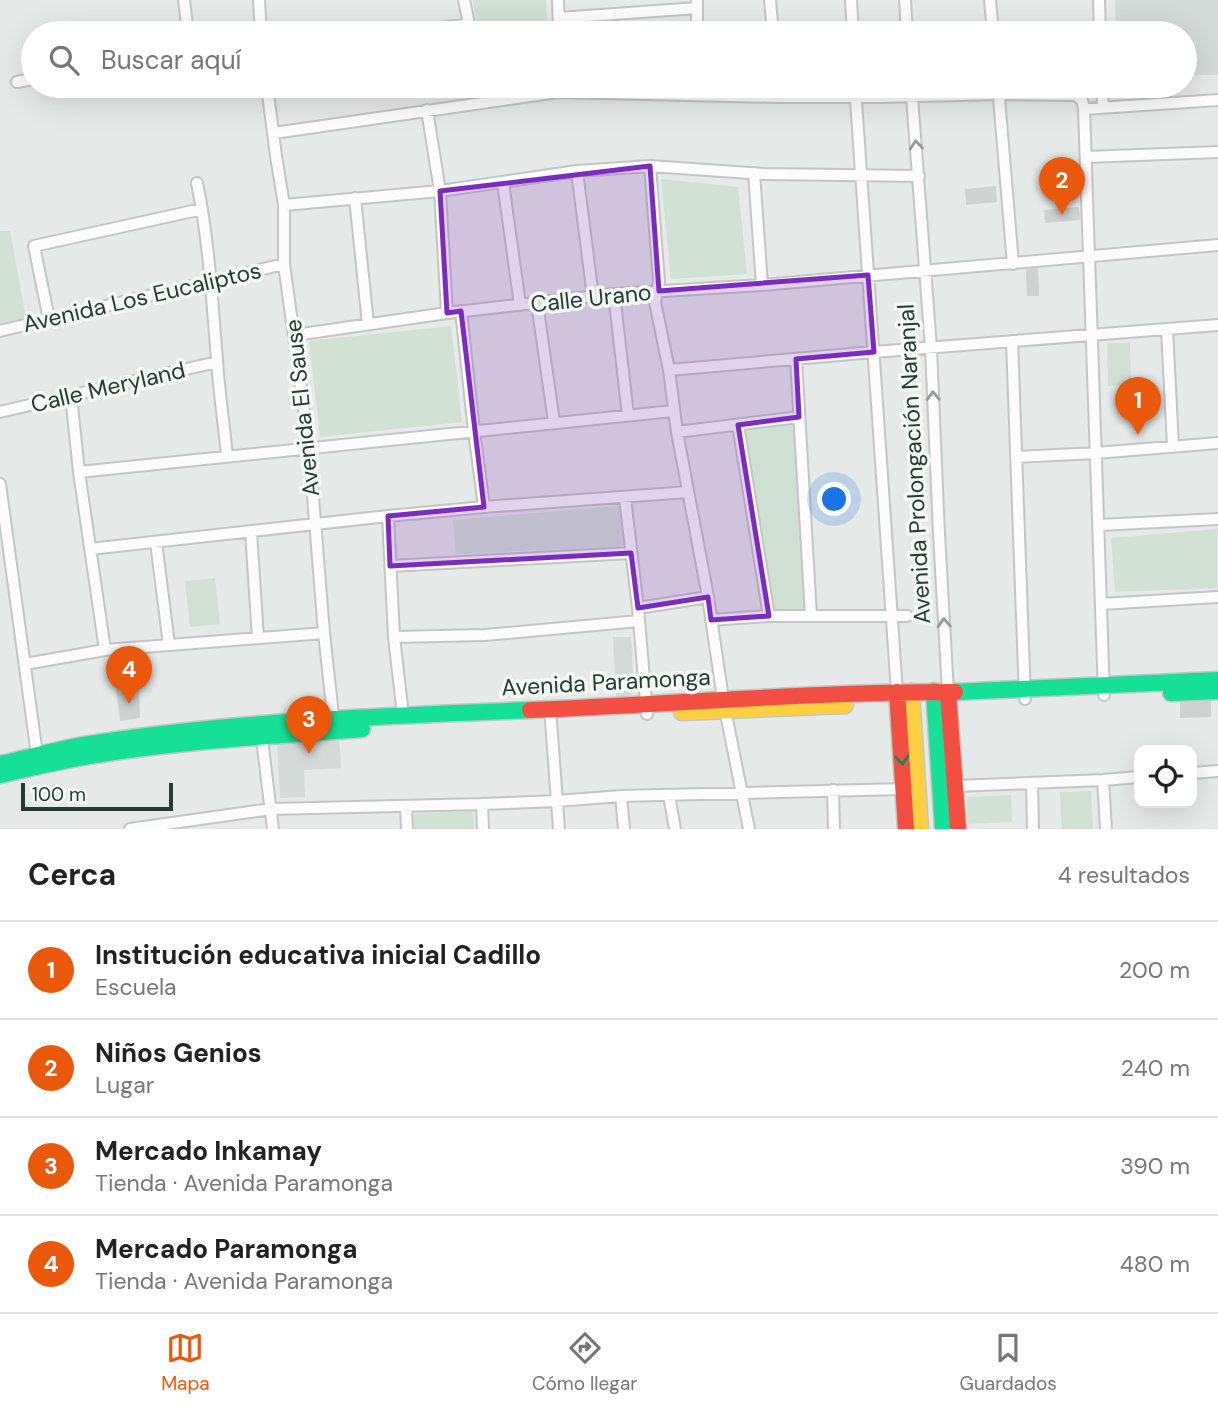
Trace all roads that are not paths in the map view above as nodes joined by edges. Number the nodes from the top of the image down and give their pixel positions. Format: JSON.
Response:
{"nodes":[{"id":1,"x":184,"y":0,"type":"edge"},
{"id":2,"x":258,"y":0,"type":"edge"},
{"id":3,"x":464,"y":0,"type":"edge"},
{"id":4,"x":558,"y":0,"type":"edge"},
{"id":5,"x":770,"y":0,"type":"edge"},
{"id":6,"x":851,"y":0,"type":"edge"},
{"id":7,"x":905,"y":0,"type":"edge"},
{"id":8,"x":990,"y":0,"type":"edge"},
{"id":9,"x":1099,"y":0,"type":"edge"},
{"id":10,"x":697,"y":4,"type":"edge"},
{"id":11,"x":559,"y":18,"type":"joint"},
{"id":12,"x":187,"y":21,"type":"edge"},
{"id":13,"x":260,"y":21,"type":"edge"},
{"id":14,"x":468,"y":21,"type":"edge"},
{"id":15,"x":772,"y":21,"type":"edge"},
{"id":16,"x":852,"y":21,"type":"edge"},
{"id":17,"x":906,"y":21,"type":"edge"},
{"id":18,"x":992,"y":21,"type":"edge"},
{"id":19,"x":1100,"y":21,"type":"edge"},
{"id":20,"x":21,"y":81,"type":"edge"},
{"id":21,"x":17,"y":82,"type":"dead end"},
{"id":22,"x":269,"y":98,"type":"edge"},
{"id":23,"x":502,"y":98,"type":"edge"},
{"id":24,"x":856,"y":98,"type":"edge"},
{"id":25,"x":912,"y":98,"type":"edge"},
{"id":26,"x":1000,"y":98,"type":"edge"},
{"id":27,"x":1079,"y":98,"type":"edge"},
{"id":28,"x":1103,"y":98,"type":"edge"},
{"id":29,"x":1218,"y":100,"type":"edge"},
{"id":30,"x":1103,"y":107,"type":"junction"},
{"id":31,"x":1084,"y":109,"type":"junction"},
{"id":32,"x":427,"y":110,"type":"junction"},
{"id":33,"x":274,"y":133,"type":"junction"},
{"id":34,"x":1218,"y":152,"type":"edge"},
{"id":35,"x":1086,"y":157,"type":"junction"},
{"id":36,"x":650,"y":166,"type":"junction"},
{"id":37,"x":577,"y":171,"type":"junction"},
{"id":38,"x":754,"y":173,"type":"junction"},
{"id":39,"x":862,"y":175,"type":"junction"},
{"id":40,"x":919,"y":176,"type":"junction"},
{"id":41,"x":503,"y":182,"type":"junction"},
{"id":42,"x":197,"y":183,"type":"dead end"},
{"id":43,"x":440,"y":191,"type":"junction"},
{"id":44,"x":355,"y":198,"type":"junction"},
{"id":45,"x":284,"y":205,"type":"junction"},
{"id":46,"x":202,"y":209,"type":"junction"},
{"id":47,"x":1218,"y":245,"type":"edge"},
{"id":48,"x":1089,"y":257,"type":"junction"},
{"id":49,"x":284,"y":264,"type":"junction"},
{"id":50,"x":1013,"y":264,"type":"junction"},
{"id":51,"x":926,"y":271,"type":"junction"},
{"id":52,"x":868,"y":275,"type":"junction"},
{"id":53,"x":211,"y":281,"type":"junction"},
{"id":54,"x":762,"y":285,"type":"junction"},
{"id":55,"x":657,"y":291,"type":"junction"},
{"id":56,"x":614,"y":294,"type":"junction"},
{"id":57,"x":593,"y":297,"type":"junction"},
{"id":58,"x":537,"y":303,"type":"junction"},
{"id":59,"x":520,"y":305,"type":"junction"},
{"id":60,"x":461,"y":311,"type":"junction"},
{"id":61,"x":447,"y":313,"type":"junction"},
{"id":62,"x":49,"y":319,"type":"junction"},
{"id":63,"x":368,"y":324,"type":"junction"},
{"id":64,"x":1218,"y":325,"type":"edge"},
{"id":65,"x":1167,"y":329,"type":"junction"},
{"id":66,"x":0,"y":331,"type":"edge"},
{"id":67,"x":295,"y":335,"type":"junction"},
{"id":68,"x":1092,"y":335,"type":"junction"},
{"id":69,"x":1012,"y":341,"type":"junction"},
{"id":70,"x":932,"y":348,"type":"junction"},
{"id":71,"x":874,"y":352,"type":"junction"},
{"id":72,"x":796,"y":359,"type":"junction"},
{"id":73,"x":217,"y":362,"type":"junction"},
{"id":74,"x":669,"y":370,"type":"junction"},
{"id":75,"x":71,"y":396,"type":"junction"},
{"id":76,"x":673,"y":411,"type":"junction"},
{"id":77,"x":0,"y":412,"type":"edge"},
{"id":78,"x":628,"y":415,"type":"junction"},
{"id":79,"x":799,"y":417,"type":"junction"},
{"id":80,"x":554,"y":422,"type":"junction"},
{"id":81,"x":738,"y":425,"type":"junction"},
{"id":82,"x":474,"y":431,"type":"junction"},
{"id":83,"x":677,"y":432,"type":"junction"},
{"id":84,"x":1218,"y":443,"type":"edge"},
{"id":85,"x":309,"y":447,"type":"junction"},
{"id":86,"x":1173,"y":447,"type":"junction"},
{"id":87,"x":1096,"y":453,"type":"junction"},
{"id":88,"x":227,"y":456,"type":"junction"},
{"id":89,"x":1016,"y":457,"type":"junction"},
{"id":90,"x":79,"y":472,"type":"junction"},
{"id":91,"x":0,"y":484,"type":"edge"},
{"id":92,"x":688,"y":492,"type":"junction"},
{"id":93,"x":1,"y":496,"type":"edge"},
{"id":94,"x":625,"y":498,"type":"junction"},
{"id":95,"x":485,"y":507,"type":"junction"},
{"id":96,"x":388,"y":516,"type":"junction"},
{"id":97,"x":1218,"y":519,"type":"edge"},
{"id":98,"x":314,"y":524,"type":"junction"},
{"id":99,"x":1099,"y":525,"type":"junction"},
{"id":100,"x":251,"y":532,"type":"junction"},
{"id":101,"x":156,"y":542,"type":"junction"},
{"id":102,"x":90,"y":549,"type":"junction"},
{"id":103,"x":631,"y":553,"type":"junction"},
{"id":104,"x":390,"y":566,"type":"junction"},
{"id":105,"x":14,"y":578,"type":"junction"},
{"id":106,"x":0,"y":580,"type":"edge"},
{"id":107,"x":708,"y":597,"type":"junction"},
{"id":108,"x":1218,"y":597,"type":"edge"},
{"id":109,"x":1101,"y":604,"type":"junction"},
{"id":110,"x":638,"y":608,"type":"junction"},
{"id":111,"x":769,"y":616,"type":"junction"},
{"id":112,"x":811,"y":616,"type":"junction"},
{"id":113,"x":892,"y":616,"type":"junction"},
{"id":114,"x":907,"y":616,"type":"dead end"},
{"id":115,"x":712,"y":620,"type":"junction"},
{"id":116,"x":639,"y":621,"type":"junction"},
{"id":117,"x":324,"y":633,"type":"junction"},
{"id":118,"x":394,"y":637,"type":"junction"},
{"id":119,"x":258,"y":638,"type":"junction"},
{"id":120,"x":169,"y":645,"type":"junction"},
{"id":121,"x":105,"y":650,"type":"junction"},
{"id":122,"x":25,"y":664,"type":"junction"},
{"id":123,"x":1218,"y":680,"type":"edge"},
{"id":124,"x":1104,"y":690,"type":"junction"},
{"id":125,"x":1218,"y":691,"type":"edge"},
{"id":126,"x":1025,"y":693,"type":"junction"},
{"id":127,"x":904,"y":697,"type":"junction"},
{"id":128,"x":941,"y":697,"type":"junction"},
{"id":129,"x":724,"y":704,"type":"junction"},
{"id":130,"x":647,"y":709,"type":"junction"},
{"id":131,"x":551,"y":713,"type":"junction"},
{"id":132,"x":403,"y":716,"type":"junction"},
{"id":133,"x":334,"y":726,"type":"junction"},
{"id":134,"x":261,"y":731,"type":"junction"},
{"id":135,"x":38,"y":759,"type":"junction"},
{"id":136,"x":0,"y":764,"type":"edge"},
{"id":137,"x":1218,"y":771,"type":"edge"},
{"id":138,"x":1197,"y":773,"type":"edge"},
{"id":139,"x":0,"y":775,"type":"edge"},
{"id":140,"x":1134,"y":777,"type":"edge"},
{"id":141,"x":1103,"y":780,"type":"junction"},
{"id":142,"x":1032,"y":783,"type":"junction"},
{"id":143,"x":956,"y":786,"type":"junction"},
{"id":144,"x":904,"y":789,"type":"junction"},
{"id":145,"x":832,"y":790,"type":"junction"},
{"id":146,"x":743,"y":793,"type":"junction"},
{"id":147,"x":670,"y":795,"type":"junction"},
{"id":148,"x":621,"y":796,"type":"junction"},
{"id":149,"x":557,"y":802,"type":"junction"},
{"id":150,"x":482,"y":804,"type":"junction"},
{"id":151,"x":406,"y":806,"type":"junction"},
{"id":152,"x":271,"y":809,"type":"junction"},
{"id":153,"x":130,"y":829,"type":"edge"},
{"id":154,"x":273,"y":829,"type":"edge"},
{"id":155,"x":407,"y":829,"type":"edge"},
{"id":156,"x":484,"y":829,"type":"edge"},
{"id":157,"x":559,"y":829,"type":"edge"},
{"id":158,"x":624,"y":829,"type":"edge"},
{"id":159,"x":675,"y":829,"type":"edge"},
{"id":160,"x":749,"y":829,"type":"edge"},
{"id":161,"x":834,"y":829,"type":"edge"},
{"id":162,"x":906,"y":829,"type":"edge"},
{"id":163,"x":920,"y":829,"type":"edge"},
{"id":164,"x":943,"y":829,"type":"edge"},
{"id":165,"x":958,"y":829,"type":"edge"},
{"id":166,"x":1033,"y":829,"type":"edge"},
{"id":167,"x":1106,"y":829,"type":"edge"}],
"edges":[{"from":1,"to":12,"type":"street"},
{"from":2,"to":13,"type":"street"},
{"from":3,"to":14,"type":"street"},
{"from":4,"to":11,"type":"street"},
{"from":5,"to":15,"type":"street"},
{"from":6,"to":16,"type":"street"},
{"from":7,"to":17,"type":"street"},
{"from":8,"to":18,"type":"street"},
{"from":9,"to":19,"type":"street"},
{"from":10,"to":11,"type":"street"},
{"from":20,"to":21,"type":"street"},
{"from":22,"to":33,"type":"street","name":"Avenida El Sause"},
{"from":23,"to":32,"type":"street"},
{"from":24,"to":39,"type":"street"},
{"from":40,"to":25,"type":"street","name":"Avenida Prolongación Naranjal","one_way":true},
{"from":26,"to":50,"type":"street"},
{"from":27,"to":31,"type":"street"},
{"from":28,"to":30,"type":"street"},
{"from":29,"to":30,"type":"street"},
{"from":30,"to":31,"type":"street"},
{"from":31,"to":35,"type":"street"},
{"from":32,"to":33,"type":"street"},
{"from":32,"to":43,"type":"street"},
{"from":33,"to":45,"type":"street","name":"Avenida El Sause"},
{"from":34,"to":35,"type":"street"},
{"from":35,"to":48,"type":"street"},
{"from":36,"to":37,"type":"street"},
{"from":36,"to":38,"type":"street"},
{"from":36,"to":55,"type":"street"},
{"from":37,"to":41,"type":"street"},
{"from":37,"to":57,"type":"street"},
{"from":38,"to":39,"type":"street"},
{"from":38,"to":54,"type":"street"},
{"from":39,"to":40,"type":"street"},
{"from":39,"to":52,"type":"street"},
{"from":40,"to":51,"type":"street","name":"Avenida Prolongación Naranjal"},
{"from":41,"to":43,"type":"street"},
{"from":41,"to":59,"type":"street"},
{"from":42,"to":46,"type":"street"},
{"from":43,"to":44,"type":"street"},
{"from":43,"to":61,"type":"street"},
{"from":44,"to":45,"type":"street"},
{"from":44,"to":63,"type":"street"},
{"from":45,"to":49,"type":"street","name":"Avenida El Sause"},
{"from":46,"to":53,"type":"street"},
{"from":46,"to":62,"type":"street"},
{"from":47,"to":48,"type":"street","name":"Calle Urano"},
{"from":48,"to":50,"type":"street","name":"Calle Urano"},
{"from":48,"to":68,"type":"street"},
{"from":49,"to":53,"type":"street","name":"Avenida Los Eucaliptos"},
{"from":49,"to":67,"type":"street","name":"Avenida El Sause"},
{"from":50,"to":51,"type":"street","name":"Calle Urano"},
{"from":51,"to":52,"type":"street","name":"Calle Urano"},
{"from":51,"to":70,"type":"street","name":"Avenida Prolongación Naranjal"},
{"from":52,"to":54,"type":"street","name":"Calle Urano"},
{"from":52,"to":71,"type":"street"},
{"from":53,"to":62,"type":"street","name":"Avenida Los Eucaliptos"},
{"from":53,"to":73,"type":"street"},
{"from":54,"to":55,"type":"street","name":"Calle Urano"},
{"from":55,"to":56,"type":"street","name":"Calle Urano"},
{"from":55,"to":74,"type":"street"},
{"from":56,"to":57,"type":"street","name":"Calle Urano"},
{"from":56,"to":78,"type":"street"},
{"from":57,"to":58,"type":"street","name":"Calle Urano"},
{"from":58,"to":59,"type":"street","name":"Calle Urano"},
{"from":58,"to":80,"type":"street"},
{"from":59,"to":60,"type":"street","name":"Calle Urano"},
{"from":60,"to":61,"type":"street","name":"Calle Urano"},
{"from":60,"to":82,"type":"street"},
{"from":61,"to":63,"type":"street","name":"Calle Urano"},
{"from":62,"to":66,"type":"street","name":"Avenida Los Eucaliptos"},
{"from":63,"to":67,"type":"street","name":"Calle Urano"},
{"from":64,"to":65,"type":"street"},
{"from":65,"to":68,"type":"street"},
{"from":65,"to":86,"type":"street"},
{"from":67,"to":85,"type":"street","name":"Avenida El Sause"},
{"from":68,"to":69,"type":"street"},
{"from":68,"to":87,"type":"street"},
{"from":69,"to":70,"type":"street"},
{"from":69,"to":89,"type":"street"},
{"from":70,"to":71,"type":"street"},
{"from":128,"to":70,"type":"street","name":"Avenida Prolongación Naranjal","one_way":true},
{"from":71,"to":72,"type":"street"},
{"from":71,"to":113,"type":"street"},
{"from":72,"to":74,"type":"street"},
{"from":72,"to":79,"type":"street"},
{"from":73,"to":75,"type":"street","name":"Calle Meryland"},
{"from":73,"to":88,"type":"street"},
{"from":74,"to":76,"type":"street"},
{"from":75,"to":77,"type":"street","name":"Calle Meryland"},
{"from":75,"to":90,"type":"street"},
{"from":76,"to":78,"type":"street"},
{"from":76,"to":83,"type":"street"},
{"from":78,"to":80,"type":"street"},
{"from":79,"to":81,"type":"street"},
{"from":79,"to":112,"type":"street"},
{"from":80,"to":82,"type":"street"},
{"from":81,"to":83,"type":"street"},
{"from":81,"to":111,"type":"street"},
{"from":82,"to":85,"type":"street"},
{"from":82,"to":95,"type":"street"},
{"from":83,"to":92,"type":"street"},
{"from":84,"to":86,"type":"street"},
{"from":85,"to":88,"type":"street"},
{"from":85,"to":98,"type":"street","name":"Avenida El Sause"},
{"from":86,"to":87,"type":"street"},
{"from":87,"to":89,"type":"street"},
{"from":87,"to":99,"type":"street"},
{"from":88,"to":90,"type":"street"},
{"from":89,"to":126,"type":"street"},
{"from":90,"to":102,"type":"street"},
{"from":91,"to":93,"type":"street"},
{"from":92,"to":94,"type":"street"},
{"from":92,"to":107,"type":"street"},
{"from":93,"to":105,"type":"street"},
{"from":94,"to":95,"type":"street"},
{"from":94,"to":103,"type":"street"},
{"from":95,"to":96,"type":"street"},
{"from":96,"to":98,"type":"street"},
{"from":96,"to":104,"type":"street"},
{"from":97,"to":99,"type":"street"},
{"from":98,"to":100,"type":"street"},
{"from":98,"to":117,"type":"street","name":"Avenida El Sause"},
{"from":99,"to":109,"type":"street"},
{"from":100,"to":101,"type":"street"},
{"from":100,"to":119,"type":"street"},
{"from":101,"to":102,"type":"street"},
{"from":101,"to":120,"type":"street"},
{"from":102,"to":121,"type":"street"},
{"from":103,"to":104,"type":"street"},
{"from":103,"to":110,"type":"street"},
{"from":104,"to":118,"type":"street"},
{"from":105,"to":106,"type":"street"},
{"from":105,"to":122,"type":"street"},
{"from":107,"to":110,"type":"street"},
{"from":107,"to":115,"type":"street"},
{"from":108,"to":109,"type":"street"},
{"from":109,"to":124,"type":"street"},
{"from":110,"to":116,"type":"street"},
{"from":111,"to":112,"type":"street"},
{"from":111,"to":115,"type":"street"},
{"from":112,"to":113,"type":"street"},
{"from":113,"to":114,"type":"street"},
{"from":113,"to":127,"type":"street"},
{"from":115,"to":129,"type":"street"},
{"from":116,"to":118,"type":"street"},
{"from":116,"to":130,"type":"street"},
{"from":117,"to":119,"type":"street"},
{"from":117,"to":133,"type":"street","name":"Avenida El Sause"},
{"from":118,"to":132,"type":"street"},
{"from":119,"to":120,"type":"street"},
{"from":120,"to":121,"type":"street"},
{"from":121,"to":122,"type":"street"},
{"from":122,"to":135,"type":"street"},
{"from":123,"to":124,"type":"street","name":"Avenida Paramonga"},
{"from":124,"to":125,"type":"street","name":"Avenida Paramonga"},
{"from":124,"to":126,"type":"street","name":"Avenida Paramonga"},
{"from":126,"to":128,"type":"street","name":"Avenida Paramonga"},
{"from":127,"to":128,"type":"street","name":"Avenida Paramonga"},
{"from":127,"to":129,"type":"street","name":"Avenida Paramonga"},
{"from":127,"to":144,"type":"street","one_way":true},
{"from":127,"to":163,"type":"street"},
{"from":128,"to":143,"type":"street","name":"Avenida Prolongación Naranjal"},
{"from":128,"to":164,"type":"street","name":"Avenida Prolongación Naranjal"},
{"from":129,"to":130,"type":"street","name":"Avenida Paramonga"},
{"from":129,"to":146,"type":"street"},
{"from":130,"to":131,"type":"street","name":"Avenida Paramonga"},
{"from":131,"to":132,"type":"street","name":"Avenida Paramonga"},
{"from":131,"to":133,"type":"street","name":"Avenida Paramonga"},
{"from":131,"to":149,"type":"street"},
{"from":132,"to":133,"type":"street","name":"Avenida Paramonga"},
{"from":133,"to":134,"type":"street","name":"Avenida Paramonga"},
{"from":134,"to":135,"type":"street","name":"Avenida Paramonga"},
{"from":134,"to":152,"type":"street"},
{"from":135,"to":136,"type":"street","name":"Avenida Paramonga"},
{"from":135,"to":139,"type":"street","name":"Avenida Paramonga"},
{"from":137,"to":138,"type":"street"},
{"from":140,"to":141,"type":"street"},
{"from":141,"to":142,"type":"street"},
{"from":141,"to":167,"type":"street"},
{"from":142,"to":143,"type":"street"},
{"from":142,"to":166,"type":"street"},
{"from":143,"to":165,"type":"street","name":"Avenida Prolongación Naranjal"},
{"from":144,"to":145,"type":"street"},
{"from":144,"to":162,"type":"street"},
{"from":145,"to":146,"type":"street"},
{"from":145,"to":161,"type":"street"},
{"from":146,"to":147,"type":"street"},
{"from":146,"to":160,"type":"street"},
{"from":147,"to":148,"type":"street"},
{"from":147,"to":159,"type":"street"},
{"from":148,"to":149,"type":"street"},
{"from":148,"to":158,"type":"street"},
{"from":149,"to":150,"type":"street"},
{"from":149,"to":157,"type":"street"},
{"from":150,"to":151,"type":"street"},
{"from":150,"to":156,"type":"street"},
{"from":151,"to":152,"type":"street"},
{"from":151,"to":155,"type":"street"},
{"from":152,"to":153,"type":"street"},
{"from":152,"to":154,"type":"street"}]}
